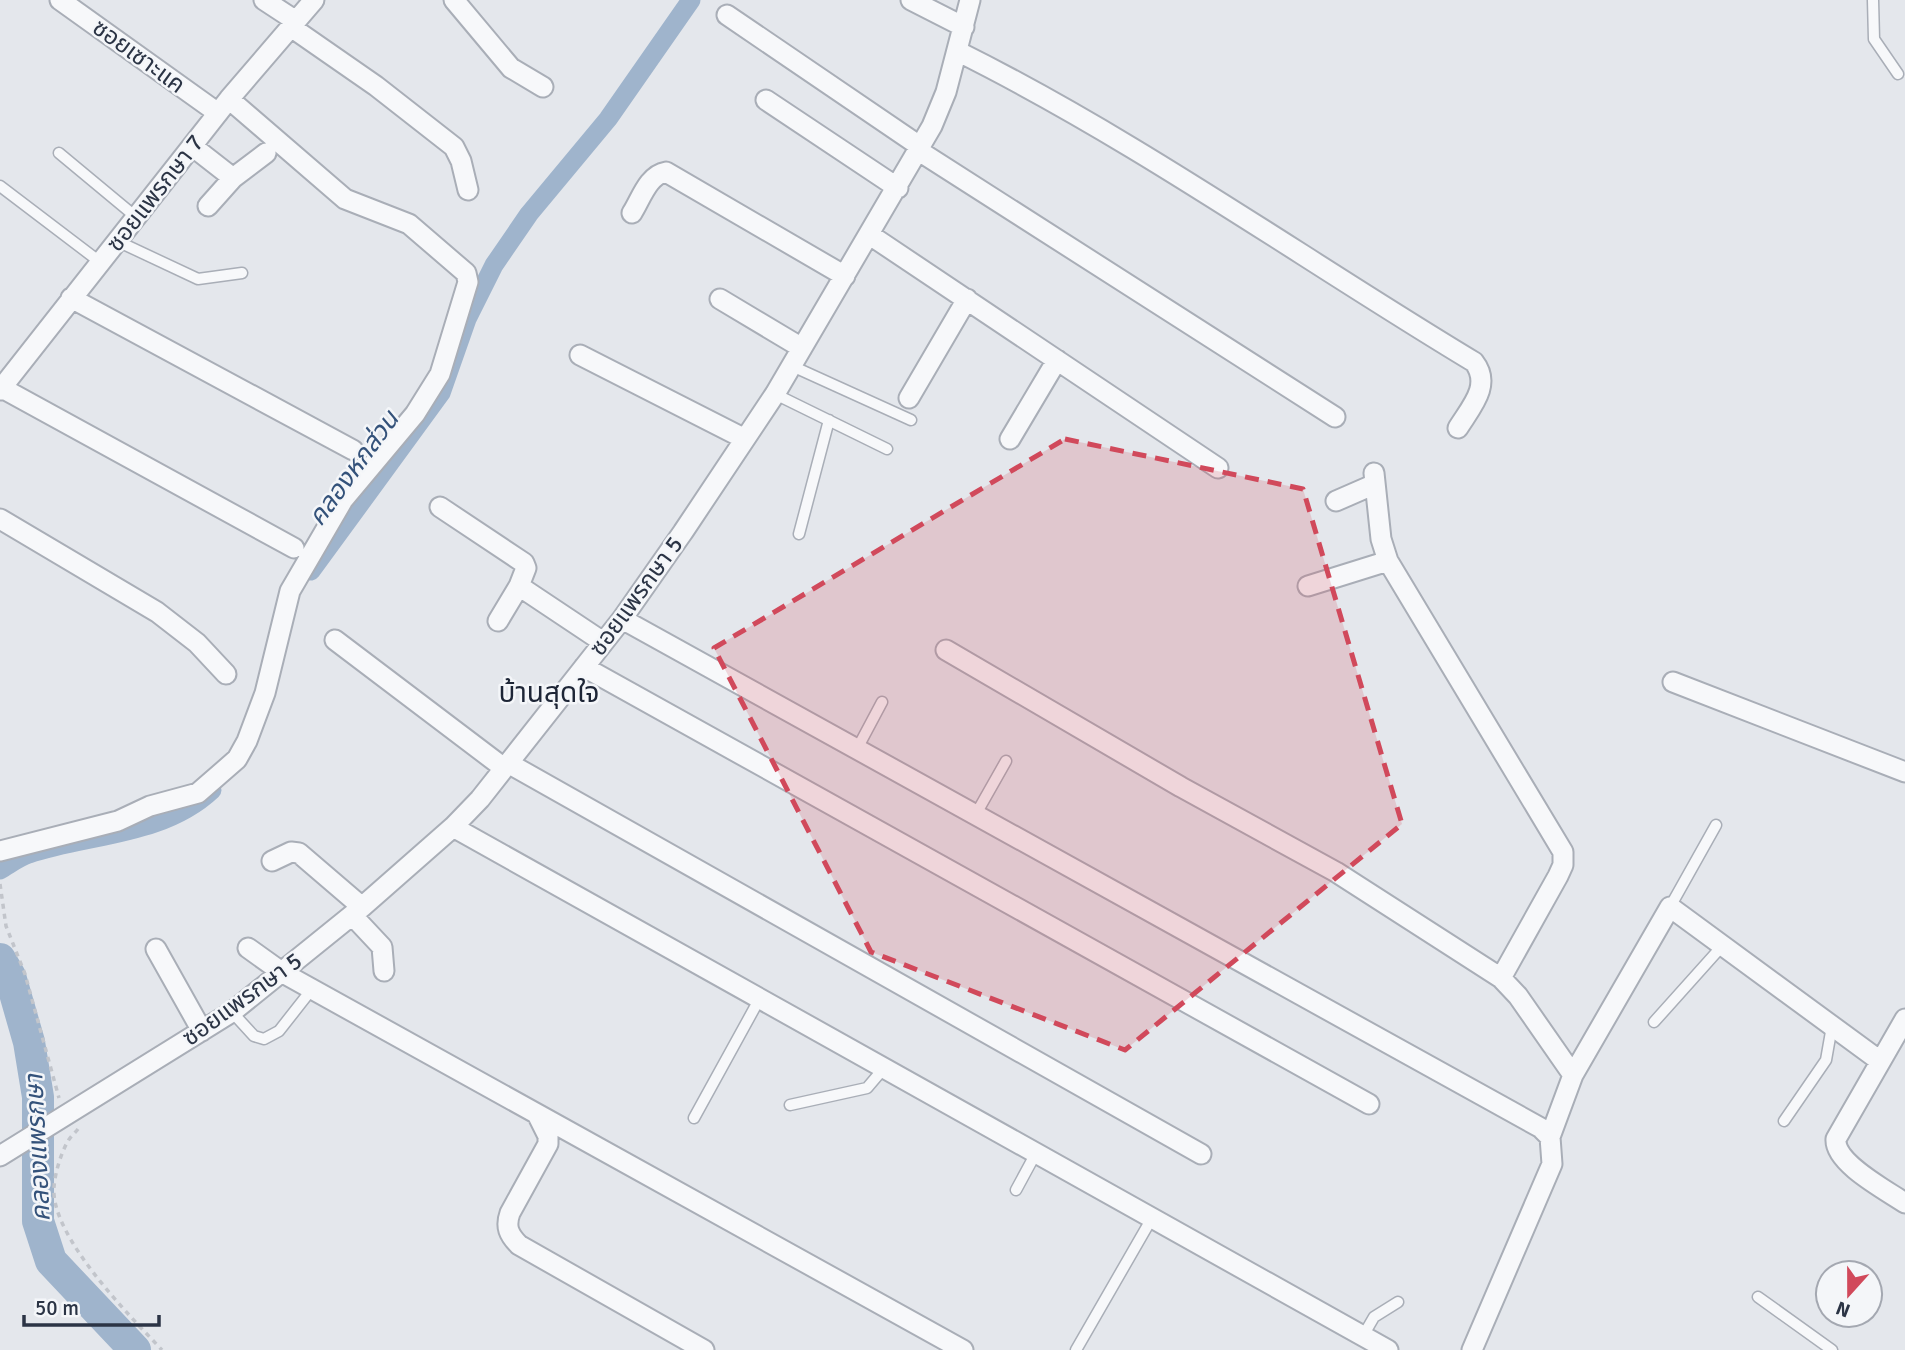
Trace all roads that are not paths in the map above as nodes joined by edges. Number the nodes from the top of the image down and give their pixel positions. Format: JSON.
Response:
{"nodes":[{"id":1,"x":60,"y":0,"type":"edge"},
{"id":2,"x":264,"y":0,"type":"edge"},
{"id":3,"x":313,"y":0,"type":"edge"},
{"id":4,"x":454,"y":0,"type":"edge"},
{"id":5,"x":911,"y":0,"type":"edge"},
{"id":6,"x":970,"y":0,"type":"edge"},
{"id":7,"x":1873,"y":0,"type":"edge"},
{"id":8,"x":727,"y":15,"type":"dead end"},
{"id":9,"x":293,"y":24,"type":"junction"},
{"id":10,"x":964,"y":27,"type":"junction"},
{"id":11,"x":957,"y":51,"type":"junction"},
{"id":12,"x":1898,"y":74,"type":"dead end"},
{"id":13,"x":543,"y":87,"type":"dead end"},
{"id":14,"x":766,"y":100,"type":"dead end"},
{"id":15,"x":224,"y":106,"type":"junction"},
{"id":16,"x":192,"y":146,"type":"junction"},
{"id":17,"x":920,"y":149,"type":"junction"},
{"id":18,"x":59,"y":153,"type":"dead end"},
{"id":19,"x":266,"y":153,"type":"dead end"},
{"id":20,"x":233,"y":178,"type":"junction"},
{"id":21,"x":0,"y":186,"type":"edge"},
{"id":22,"x":898,"y":188,"type":"junction"},
{"id":23,"x":468,"y":190,"type":"dead end"},
{"id":24,"x":208,"y":206,"type":"dead end"},
{"id":25,"x":632,"y":213,"type":"dead end"},
{"id":26,"x":136,"y":217,"type":"junction"},
{"id":27,"x":870,"y":235,"type":"junction"},
{"id":28,"x":117,"y":241,"type":"junction"},
{"id":29,"x":100,"y":262,"type":"junction"},
{"id":30,"x":242,"y":273,"type":"dead end"},
{"id":31,"x":845,"y":276,"type":"junction"},
{"id":32,"x":71,"y":298,"type":"junction"},
{"id":33,"x":720,"y":299,"type":"dead end"},
{"id":34,"x":967,"y":299,"type":"junction"},
{"id":35,"x":802,"y":348,"type":"junction"},
{"id":36,"x":580,"y":355,"type":"dead end"},
{"id":37,"x":1057,"y":360,"type":"junction"},
{"id":38,"x":792,"y":366,"type":"junction"},
{"id":39,"x":1,"y":389,"type":"edge"},
{"id":40,"x":775,"y":394,"type":"junction"},
{"id":41,"x":909,"y":398,"type":"dead end"},
{"id":42,"x":1335,"y":417,"type":"dead end"},
{"id":43,"x":829,"y":420,"type":"junction"},
{"id":44,"x":911,"y":420,"type":"dead end"},
{"id":45,"x":1458,"y":428,"type":"dead end"},
{"id":46,"x":746,"y":439,"type":"junction"},
{"id":47,"x":1010,"y":439,"type":"dead end"},
{"id":48,"x":887,"y":449,"type":"dead end"},
{"id":49,"x":353,"y":450,"type":"dead end"},
{"id":50,"x":1218,"y":468,"type":"dead end"},
{"id":51,"x":1336,"y":501,"type":"dead end"},
{"id":52,"x":440,"y":507,"type":"dead end"},
{"id":53,"x":0,"y":519,"type":"edge"},
{"id":54,"x":799,"y":534,"type":"dead end"},
{"id":55,"x":294,"y":548,"type":"dead end"},
{"id":56,"x":1381,"y":564,"type":"junction"},
{"id":57,"x":519,"y":586,"type":"junction"},
{"id":58,"x":1308,"y":586,"type":"dead end"},
{"id":59,"x":622,"y":619,"type":"junction"},
{"id":60,"x":498,"y":621,"type":"dead end"},
{"id":61,"x":335,"y":640,"type":"dead end"},
{"id":62,"x":603,"y":642,"type":"junction"},
{"id":63,"x":946,"y":650,"type":"dead end"},
{"id":64,"x":584,"y":667,"type":"junction"},
{"id":65,"x":226,"y":674,"type":"dead end"},
{"id":66,"x":1673,"y":682,"type":"dead end"},
{"id":67,"x":883,"y":702,"type":"dead end"},
{"id":68,"x":857,"y":749,"type":"junction"},
{"id":69,"x":1006,"y":761,"type":"dead end"},
{"id":70,"x":506,"y":766,"type":"junction"},
{"id":71,"x":1905,"y":772,"type":"edge"},
{"id":72,"x":976,"y":814,"type":"junction"},
{"id":73,"x":1716,"y":825,"type":"dead end"},
{"id":74,"x":453,"y":827,"type":"junction"},
{"id":75,"x":0,"y":851,"type":"edge"},
{"id":76,"x":272,"y":861,"type":"dead end"},
{"id":77,"x":1670,"y":907,"type":"junction"},
{"id":78,"x":357,"y":911,"type":"junction"},
{"id":79,"x":1723,"y":945,"type":"junction"},
{"id":80,"x":248,"y":948,"type":"dead end"},
{"id":81,"x":156,"y":949,"type":"dead end"},
{"id":82,"x":384,"y":971,"type":"dead end"},
{"id":83,"x":283,"y":973,"type":"junction"},
{"id":84,"x":1501,"y":978,"type":"junction"},
{"id":85,"x":312,"y":989,"type":"junction"},
{"id":86,"x":760,"y":998,"type":"junction"},
{"id":87,"x":232,"y":1012,"type":"junction"},
{"id":88,"x":1905,"y":1019,"type":"edge"},
{"id":89,"x":1654,"y":1022,"type":"dead end"},
{"id":90,"x":1832,"y":1026,"type":"junction"},
{"id":91,"x":202,"y":1031,"type":"junction"},
{"id":92,"x":1880,"y":1061,"type":"junction"},
{"id":93,"x":884,"y":1068,"type":"junction"},
{"id":94,"x":1573,"y":1075,"type":"junction"},
{"id":95,"x":1369,"y":1104,"type":"dead end"},
{"id":96,"x":790,"y":1105,"type":"dead end"},
{"id":97,"x":538,"y":1116,"type":"junction"},
{"id":98,"x":694,"y":1118,"type":"dead end"},
{"id":99,"x":1784,"y":1121,"type":"dead end"},
{"id":100,"x":1550,"y":1138,"type":"junction"},
{"id":101,"x":1036,"y":1153,"type":"junction"},
{"id":102,"x":1201,"y":1154,"type":"dead end"},
{"id":103,"x":0,"y":1156,"type":"edge"},
{"id":104,"x":1016,"y":1190,"type":"dead end"},
{"id":105,"x":1905,"y":1203,"type":"edge"},
{"id":106,"x":1152,"y":1218,"type":"junction"},
{"id":107,"x":1758,"y":1297,"type":"dead end"},
{"id":108,"x":1398,"y":1302,"type":"dead end"},
{"id":109,"x":1363,"y":1336,"type":"junction"},
{"id":110,"x":704,"y":1350,"type":"edge"},
{"id":111,"x":963,"y":1350,"type":"edge"},
{"id":112,"x":1076,"y":1350,"type":"edge"},
{"id":113,"x":1388,"y":1350,"type":"edge"},
{"id":114,"x":1472,"y":1350,"type":"edge"},
{"id":115,"x":1832,"y":1350,"type":"edge"}],
"edges":[{"from":1,"to":15,"type":"street","name":"ซอยเซาะแค"},
{"from":2,"to":9,"type":"street"},
{"from":3,"to":9,"type":"street","name":"ซอยแพรกษา 7"},
{"from":4,"to":13,"type":"street"},
{"from":5,"to":10,"type":"street"},
{"from":6,"to":10,"type":"street","name":"ซอยแพรกษา 5"},
{"from":7,"to":12,"type":"lane"},
{"from":8,"to":17,"type":"street"},
{"from":9,"to":15,"type":"street","name":"ซอยแพรกษา 7"},
{"from":9,"to":23,"type":"street"},
{"from":10,"to":11,"type":"street","name":"ซอยแพรกษา 5"},
{"from":11,"to":17,"type":"street","name":"ซอยแพรกษา 5"},
{"from":11,"to":45,"type":"street"},
{"from":14,"to":22,"type":"street"},
{"from":15,"to":16,"type":"street","name":"ซอยแพรกษา 7"},
{"from":15,"to":75,"type":"street","name":"ซอยเซาะแค"},
{"from":16,"to":20,"type":"street"},
{"from":16,"to":26,"type":"street","name":"ซอยแพรกษา 7"},
{"from":17,"to":22,"type":"street","name":"ซอยแพรกษา 5"},
{"from":17,"to":42,"type":"street"},
{"from":18,"to":26,"type":"lane"},
{"from":19,"to":20,"type":"street"},
{"from":20,"to":24,"type":"street"},
{"from":21,"to":29,"type":"lane"},
{"from":22,"to":27,"type":"street","name":"ซอยแพรกษา 5"},
{"from":25,"to":31,"type":"street"},
{"from":26,"to":28,"type":"street","name":"ซอยแพรกษา 7"},
{"from":27,"to":31,"type":"street","name":"ซอยแพรกษา 5"},
{"from":27,"to":34,"type":"street"},
{"from":28,"to":29,"type":"street","name":"ซอยแพรกษา 7"},
{"from":28,"to":30,"type":"lane"},
{"from":29,"to":32,"type":"street","name":"ซอยแพรกษา 7"},
{"from":31,"to":35,"type":"street","name":"ซอยแพรกษา 5"},
{"from":32,"to":39,"type":"street","name":"ซอยแพรกษา 7"},
{"from":32,"to":49,"type":"street"},
{"from":33,"to":35,"type":"street"},
{"from":34,"to":37,"type":"street"},
{"from":34,"to":41,"type":"street"},
{"from":35,"to":38,"type":"street","name":"ซอยแพรกษา 5"},
{"from":36,"to":46,"type":"street"},
{"from":37,"to":47,"type":"street"},
{"from":37,"to":50,"type":"street"},
{"from":38,"to":40,"type":"street","name":"ซอยแพรกษา 5"},
{"from":38,"to":44,"type":"lane"},
{"from":39,"to":55,"type":"street"},
{"from":40,"to":43,"type":"lane"},
{"from":40,"to":46,"type":"street","name":"ซอยแพรกษา 5"},
{"from":43,"to":48,"type":"lane"},
{"from":43,"to":54,"type":"lane"},
{"from":46,"to":59,"type":"street","name":"ซอยแพรกษา 5"},
{"from":51,"to":56,"type":"street"},
{"from":52,"to":57,"type":"street"},
{"from":53,"to":65,"type":"street"},
{"from":56,"to":58,"type":"street"},
{"from":56,"to":84,"type":"street"},
{"from":57,"to":60,"type":"street"},
{"from":57,"to":62,"type":"street"},
{"from":59,"to":62,"type":"street","name":"ซอยแพรกษา 5"},
{"from":59,"to":68,"type":"street"},
{"from":61,"to":70,"type":"street"},
{"from":62,"to":64,"type":"street","name":"ซอยแพรกษา 5"},
{"from":63,"to":84,"type":"street"},
{"from":64,"to":70,"type":"street","name":"ซอยแพรกษา 5"},
{"from":64,"to":95,"type":"street"},
{"from":66,"to":71,"type":"street"},
{"from":67,"to":68,"type":"lane"},
{"from":68,"to":72,"type":"street"},
{"from":69,"to":72,"type":"lane"},
{"from":70,"to":74,"type":"street","name":"ซอยแพรกษา 5"},
{"from":70,"to":102,"type":"street"},
{"from":72,"to":100,"type":"street"},
{"from":73,"to":77,"type":"lane"},
{"from":74,"to":78,"type":"street","name":"ซอยแพรกษา 5"},
{"from":74,"to":86,"type":"street"},
{"from":76,"to":78,"type":"street"},
{"from":77,"to":79,"type":"street"},
{"from":77,"to":94,"type":"street"},
{"from":78,"to":82,"type":"street"},
{"from":78,"to":83,"type":"street","name":"ซอยแพรกษา 5"},
{"from":79,"to":89,"type":"lane"},
{"from":79,"to":90,"type":"street"},
{"from":80,"to":83,"type":"street"},
{"from":81,"to":91,"type":"street"},
{"from":83,"to":85,"type":"street"},
{"from":83,"to":87,"type":"street","name":"ซอยแพรกษา 5"},
{"from":84,"to":94,"type":"street"},
{"from":85,"to":87,"type":"lane"},
{"from":85,"to":97,"type":"street"},
{"from":86,"to":93,"type":"street"},
{"from":86,"to":98,"type":"lane"},
{"from":87,"to":91,"type":"street","name":"ซอยแพรกษา 5"},
{"from":88,"to":92,"type":"street"},
{"from":90,"to":92,"type":"street"},
{"from":90,"to":99,"type":"lane"},
{"from":91,"to":103,"type":"street","name":"ซอยแพรกษา 5"},
{"from":92,"to":105,"type":"street"},
{"from":93,"to":96,"type":"lane"},
{"from":93,"to":101,"type":"street"},
{"from":94,"to":100,"type":"street"},
{"from":97,"to":110,"type":"street"},
{"from":97,"to":111,"type":"street"},
{"from":100,"to":114,"type":"street"},
{"from":101,"to":104,"type":"lane"},
{"from":101,"to":106,"type":"street"},
{"from":106,"to":109,"type":"street"},
{"from":106,"to":112,"type":"lane"},
{"from":107,"to":115,"type":"lane"},
{"from":108,"to":109,"type":"lane"},
{"from":109,"to":113,"type":"street"}]}
